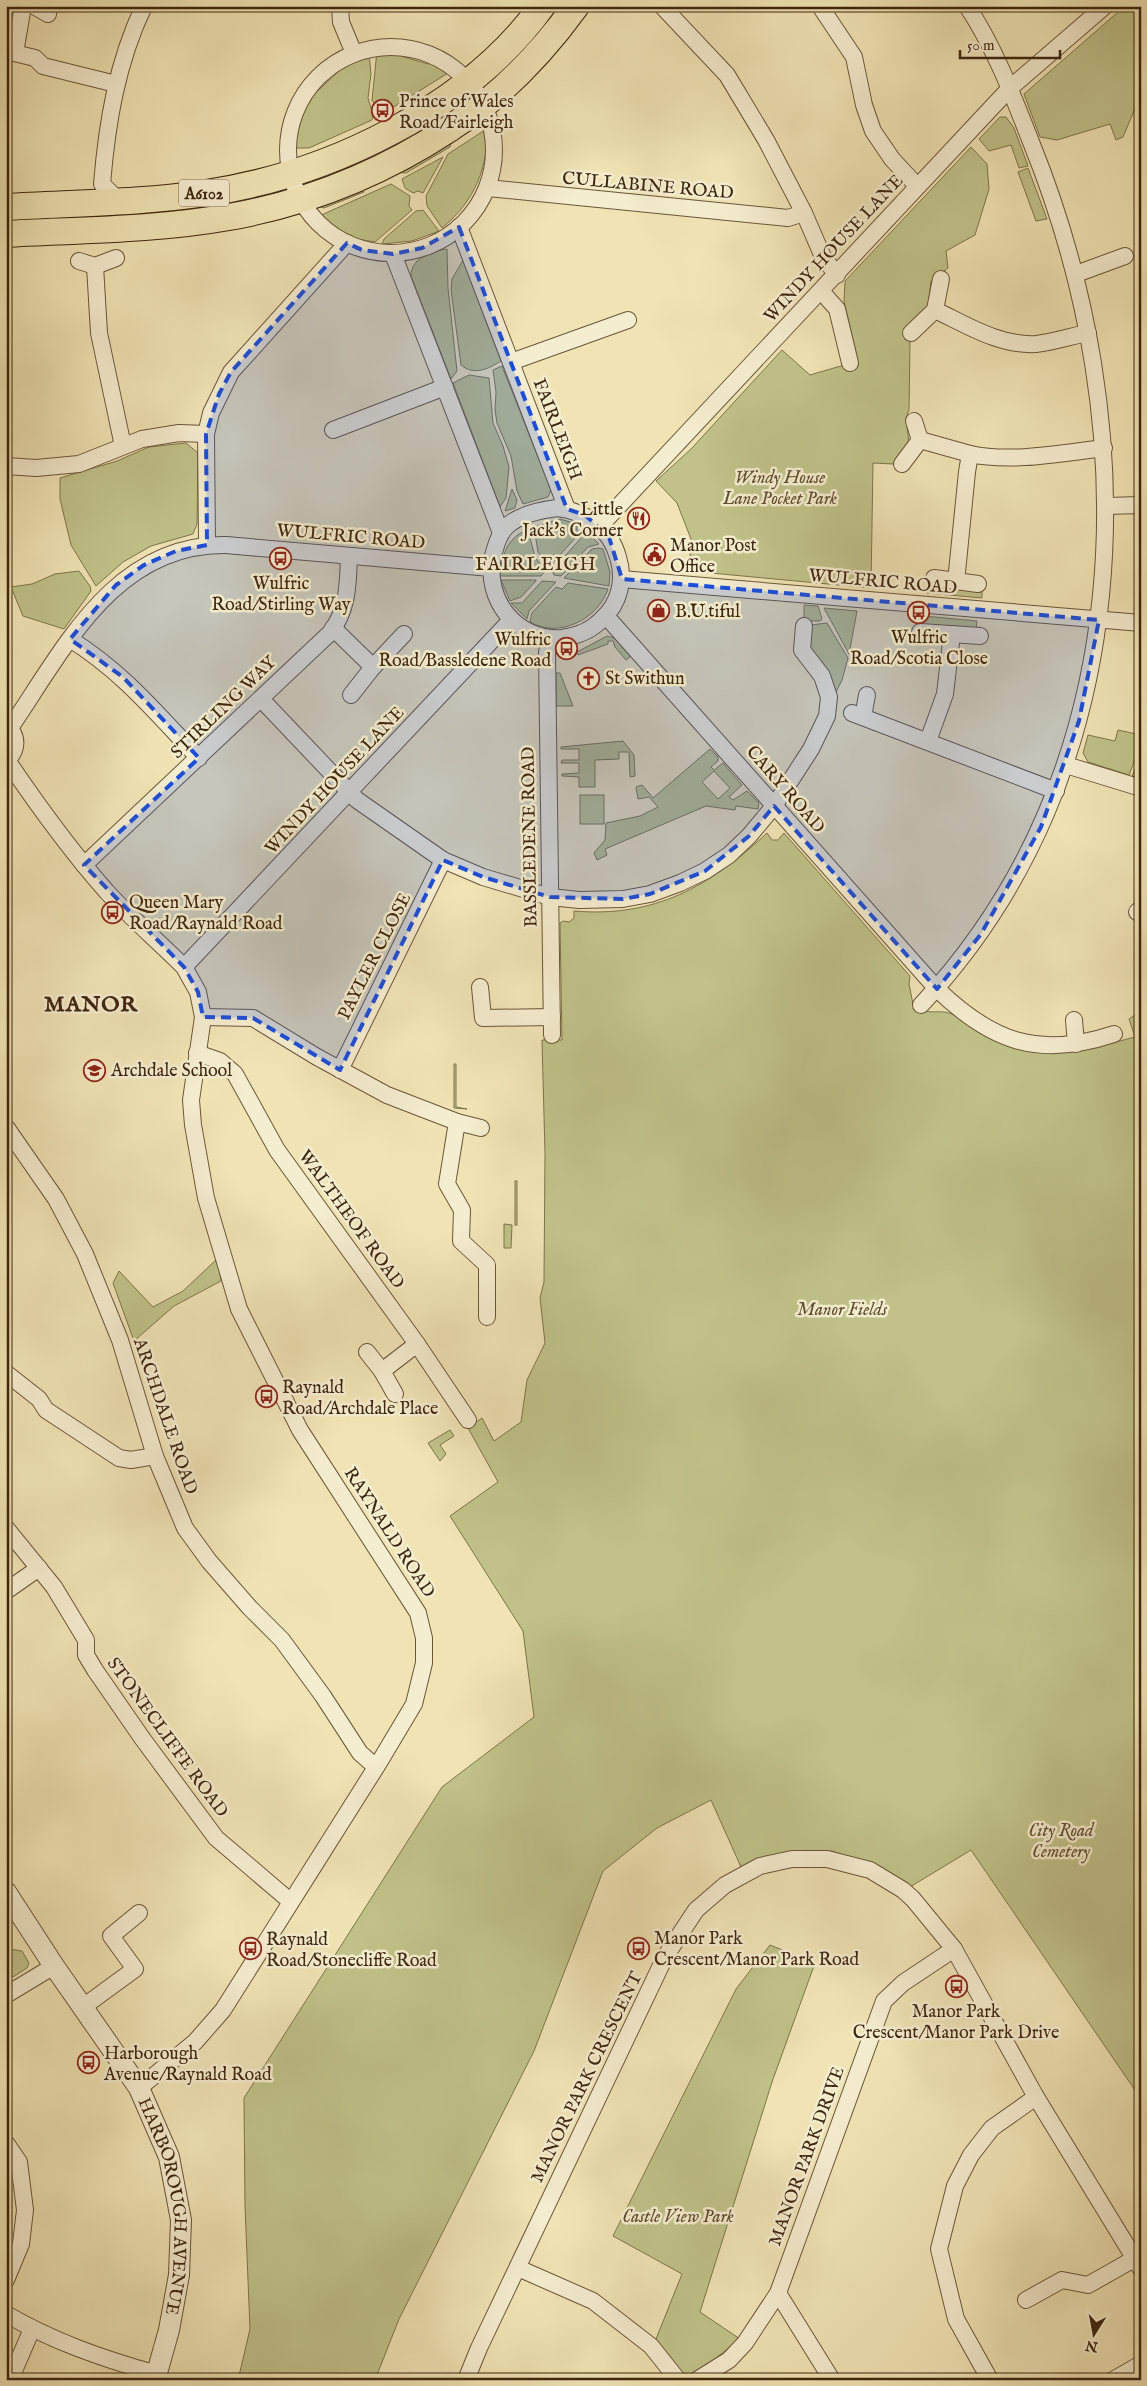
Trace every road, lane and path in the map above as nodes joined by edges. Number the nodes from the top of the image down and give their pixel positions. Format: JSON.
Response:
{"nodes":[{"id":1,"x":24,"y":6,"type":"edge"},
{"id":2,"x":144,"y":6,"type":"edge"},
{"id":3,"x":340,"y":6,"type":"edge"},
{"id":4,"x":542,"y":6,"type":"edge"},
{"id":5,"x":576,"y":6,"type":"edge"},
{"id":6,"x":662,"y":6,"type":"edge"},
{"id":7,"x":820,"y":6,"type":"edge"},
{"id":8,"x":967,"y":6,"type":"edge"},
{"id":9,"x":1105,"y":6,"type":"edge"},
{"id":10,"x":353,"y":51,"type":"junction"},
{"id":11,"x":11,"y":52,"type":"edge"},
{"id":12,"x":468,"y":82,"type":"junction"},
{"id":13,"x":116,"y":84,"type":"junction"},
{"id":14,"x":1010,"y":88,"type":"junction"},
{"id":15,"x":437,"y":104,"type":"junction"},
{"id":16,"x":485,"y":104,"type":"junction"},
{"id":17,"x":291,"y":174,"type":"junction"},
{"id":18,"x":917,"y":186,"type":"junction"},
{"id":19,"x":488,"y":188,"type":"junction"},
{"id":20,"x":118,"y":200,"type":"junction"},
{"id":21,"x":300,"y":200,"type":"junction"},
{"id":22,"x":6,"y":207,"type":"edge"},
{"id":23,"x":804,"y":213,"type":"junction"},
{"id":24,"x":459,"y":227,"type":"junction"},
{"id":25,"x":6,"y":234,"type":"edge"},
{"id":26,"x":347,"y":243,"type":"junction"},
{"id":27,"x":393,"y":254,"type":"junction"},
{"id":28,"x":1125,"y":256,"type":"dead end"},
{"id":29,"x":116,"y":258,"type":"dead end"},
{"id":30,"x":79,"y":261,"type":"dead end"},
{"id":31,"x":95,"y":266,"type":"junction"},
{"id":32,"x":1076,"y":274,"type":"junction"},
{"id":33,"x":837,"y":275,"type":"junction"},
{"id":34,"x":941,"y":279,"type":"dead end"},
{"id":35,"x":822,"y":291,"type":"junction"},
{"id":36,"x":935,"y":310,"type":"junction"},
{"id":37,"x":628,"y":320,"type":"dead end"},
{"id":38,"x":911,"y":332,"type":"dead end"},
{"id":39,"x":1088,"y":333,"type":"junction"},
{"id":40,"x":511,"y":362,"type":"junction"},
{"id":41,"x":850,"y":363,"type":"dead end"},
{"id":42,"x":445,"y":387,"type":"junction"},
{"id":43,"x":914,"y":421,"type":"dead end"},
{"id":44,"x":333,"y":430,"type":"dead end"},
{"id":45,"x":206,"y":434,"type":"junction"},
{"id":46,"x":920,"y":440,"type":"junction"},
{"id":47,"x":123,"y":446,"type":"junction"},
{"id":48,"x":1104,"y":448,"type":"junction"},
{"id":49,"x":970,"y":454,"type":"junction"},
{"id":50,"x":902,"y":464,"type":"dead end"},
{"id":51,"x":6,"y":466,"type":"edge"},
{"id":52,"x":1141,"y":505,"type":"edge"},
{"id":53,"x":1106,"y":506,"type":"junction"},
{"id":54,"x":567,"y":509,"type":"junction"},
{"id":55,"x":600,"y":526,"type":"junction"},
{"id":56,"x":501,"y":533,"type":"junction"},
{"id":57,"x":207,"y":544,"type":"junction"},
{"id":58,"x":349,"y":556,"type":"junction"},
{"id":59,"x":491,"y":568,"type":"junction"},
{"id":60,"x":934,"y":578,"type":"dead end"},
{"id":61,"x":621,"y":579,"type":"junction"},
{"id":62,"x":956,"y":582,"type":"junction"},
{"id":63,"x":978,"y":584,"type":"dead end"},
{"id":64,"x":606,"y":616,"type":"junction"},
{"id":65,"x":512,"y":620,"type":"junction"},
{"id":66,"x":1100,"y":620,"type":"junction"},
{"id":67,"x":1141,"y":623,"type":"edge"},
{"id":68,"x":804,"y":626,"type":"dead end"},
{"id":69,"x":334,"y":628,"type":"junction"},
{"id":70,"x":920,"y":632,"type":"dead end"},
{"id":71,"x":404,"y":634,"type":"dead end"},
{"id":72,"x":952,"y":634,"type":"junction"},
{"id":73,"x":980,"y":636,"type":"dead end"},
{"id":74,"x":551,"y":638,"type":"junction"},
{"id":75,"x":70,"y":639,"type":"junction"},
{"id":76,"x":373,"y":667,"type":"junction"},
{"id":77,"x":351,"y":695,"type":"dead end"},
{"id":78,"x":867,"y":695,"type":"dead end"},
{"id":79,"x":261,"y":699,"type":"junction"},
{"id":80,"x":8,"y":727,"type":"edge"},
{"id":81,"x":928,"y":741,"type":"junction"},
{"id":82,"x":199,"y":758,"type":"junction"},
{"id":83,"x":7,"y":760,"type":"edge"},
{"id":84,"x":1066,"y":765,"type":"junction"},
{"id":85,"x":1141,"y":788,"type":"edge"},
{"id":86,"x":1056,"y":791,"type":"junction"},
{"id":87,"x":350,"y":792,"type":"junction"},
{"id":88,"x":774,"y":806,"type":"junction"},
{"id":89,"x":444,"y":860,"type":"junction"},
{"id":90,"x":84,"y":865,"type":"junction"},
{"id":91,"x":550,"y":897,"type":"junction"},
{"id":92,"x":184,"y":967,"type":"junction"},
{"id":93,"x":480,"y":987,"type":"dead end"},
{"id":94,"x":937,"y":989,"type":"junction"},
{"id":95,"x":921,"y":1005,"type":"dead end"},
{"id":96,"x":202,"y":1017,"type":"junction"},
{"id":97,"x":552,"y":1017,"type":"junction"},
{"id":98,"x":1074,"y":1020,"type":"dead end"},
{"id":99,"x":1114,"y":1034,"type":"dead end"},
{"id":100,"x":552,"y":1035,"type":"dead end"},
{"id":101,"x":1076,"y":1044,"type":"junction"},
{"id":102,"x":197,"y":1053,"type":"junction"},
{"id":103,"x":340,"y":1070,"type":"junction"},
{"id":104,"x":457,"y":1122,"type":"junction"},
{"id":105,"x":6,"y":1126,"type":"edge"},
{"id":106,"x":481,"y":1128,"type":"dead end"},
{"id":107,"x":487,"y":1318,"type":"dead end"},
{"id":108,"x":417,"y":1344,"type":"junction"},
{"id":109,"x":367,"y":1352,"type":"dead end"},
{"id":110,"x":382,"y":1371,"type":"junction"},
{"id":111,"x":6,"y":1372,"type":"edge"},
{"id":112,"x":395,"y":1394,"type":"dead end"},
{"id":113,"x":468,"y":1420,"type":"dead end"},
{"id":114,"x":155,"y":1456,"type":"junction"},
{"id":115,"x":6,"y":1528,"type":"edge"},
{"id":116,"x":39,"y":1568,"type":"junction"},
{"id":117,"x":6,"y":1591,"type":"edge"},
{"id":118,"x":376,"y":1767,"type":"junction"},
{"id":119,"x":6,"y":1892,"type":"edge"},
{"id":120,"x":290,"y":1901,"type":"junction"},
{"id":121,"x":139,"y":1913,"type":"dead end"},
{"id":122,"x":954,"y":1949,"type":"junction"},
{"id":123,"x":54,"y":1966,"type":"junction"},
{"id":124,"x":6,"y":1995,"type":"edge"},
{"id":125,"x":83,"y":2007,"type":"junction"},
{"id":126,"x":139,"y":2088,"type":"junction"},
{"id":127,"x":1036,"y":2097,"type":"junction"},
{"id":128,"x":6,"y":2143,"type":"edge"},
{"id":129,"x":1137,"y":2264,"type":"edge"},
{"id":130,"x":518,"y":2268,"type":"junction"},
{"id":131,"x":6,"y":2280,"type":"edge"},
{"id":132,"x":778,"y":2293,"type":"junction"},
{"id":133,"x":1026,"y":2300,"type":"dead end"},
{"id":134,"x":6,"y":2314,"type":"edge"},
{"id":135,"x":32,"y":2329,"type":"junction"},
{"id":136,"x":1141,"y":2364,"type":"edge"},
{"id":137,"x":156,"y":2377,"type":"edge"},
{"id":138,"x":10,"y":2380,"type":"edge"},
{"id":139,"x":466,"y":2380,"type":"edge"},
{"id":140,"x":678,"y":2380,"type":"edge"},
{"id":141,"x":697,"y":2380,"type":"edge"},
{"id":142,"x":832,"y":2380,"type":"edge"},
{"id":143,"x":990,"y":2380,"type":"edge"},
{"id":144,"x":1113,"y":2380,"type":"edge"}],
"edges":[{"from":1,"to":11,"type":"street"},
{"from":2,"to":13,"type":"street"},
{"from":3,"to":10,"type":"street"},
{"from":4,"to":12,"type":"highway","number":"A6102"},
{"from":5,"to":16,"type":"highway","number":"A6102"},
{"from":6,"to":23,"type":"street"},
{"from":7,"to":18,"type":"street"},
{"from":8,"to":14,"type":"street"},
{"from":9,"to":14,"type":"street","name":"WINDY HOUSE LANE"},
{"from":10,"to":12,"type":"street"},
{"from":10,"to":17,"type":"street"},
{"from":11,"to":13,"type":"street"},
{"from":12,"to":15,"type":"highway","number":"A6102"},
{"from":12,"to":16,"type":"street"},
{"from":13,"to":20,"type":"street"},
{"from":14,"to":18,"type":"street","name":"WINDY HOUSE LANE"},
{"from":14,"to":32,"type":"street"},
{"from":15,"to":16,"type":"street"},
{"from":15,"to":17,"type":"highway","number":"A6102"},
{"from":16,"to":19,"type":"street"},
{"from":16,"to":21,"type":"highway","number":"A6102"},
{"from":17,"to":20,"type":"highway","number":"A6102"},
{"from":17,"to":21,"type":"street"},
{"from":18,"to":33,"type":"street","name":"WINDY HOUSE LANE"},
{"from":19,"to":23,"type":"street","name":"CULLABINE ROAD"},
{"from":19,"to":24,"type":"street"},
{"from":20,"to":22,"type":"highway","number":"A6102"},
{"from":21,"to":25,"type":"highway","number":"A6102"},
{"from":21,"to":26,"type":"street"},
{"from":23,"to":33,"type":"street"},
{"from":24,"to":27,"type":"street"},
{"from":24,"to":40,"type":"street","name":"FAIRLEIGH"},
{"from":26,"to":27,"type":"street"},
{"from":26,"to":45,"type":"street"},
{"from":27,"to":42,"type":"street"},
{"from":28,"to":32,"type":"street"},
{"from":29,"to":31,"type":"street"},
{"from":30,"to":31,"type":"street"},
{"from":31,"to":47,"type":"street"},
{"from":32,"to":39,"type":"street"},
{"from":33,"to":35,"type":"street","name":"WINDY HOUSE LANE"},
{"from":34,"to":36,"type":"street"},
{"from":35,"to":41,"type":"street"},
{"from":35,"to":55,"type":"street","name":"WINDY HOUSE LANE"},
{"from":36,"to":38,"type":"street"},
{"from":36,"to":39,"type":"street"},
{"from":37,"to":40,"type":"street","name":"FAIRLEIGH"},
{"from":39,"to":48,"type":"street"},
{"from":40,"to":54,"type":"street","name":"FAIRLEIGH"},
{"from":42,"to":44,"type":"street"},
{"from":42,"to":56,"type":"street"},
{"from":43,"to":46,"type":"street"},
{"from":45,"to":47,"type":"street"},
{"from":45,"to":57,"type":"street"},
{"from":46,"to":49,"type":"street"},
{"from":46,"to":50,"type":"street"},
{"from":47,"to":51,"type":"street"},
{"from":48,"to":49,"type":"street"},
{"from":48,"to":53,"type":"street"},
{"from":49,"to":62,"type":"street"},
{"from":52,"to":53,"type":"street"},
{"from":53,"to":66,"type":"street"},
{"from":54,"to":55,"type":"street"},
{"from":54,"to":56,"type":"street"},
{"from":55,"to":61,"type":"street"},
{"from":56,"to":59,"type":"street"},
{"from":57,"to":58,"type":"street","name":"WULFRIC ROAD"},
{"from":57,"to":75,"type":"street","name":"WULFRIC ROAD"},
{"from":58,"to":59,"type":"street","name":"WULFRIC ROAD"},
{"from":58,"to":69,"type":"street","name":"STIRLING WAY"},
{"from":59,"to":65,"type":"street"},
{"from":60,"to":62,"type":"street"},
{"from":61,"to":64,"type":"street"},
{"from":61,"to":66,"type":"street","name":"WULFRIC ROAD"},
{"from":62,"to":63,"type":"street"},
{"from":64,"to":74,"type":"street"},
{"from":64,"to":88,"type":"street","name":"CARY ROAD"},
{"from":65,"to":74,"type":"street"},
{"from":65,"to":87,"type":"street","name":"WINDY HOUSE LANE"},
{"from":66,"to":67,"type":"street","name":"WULFRIC ROAD"},
{"from":66,"to":84,"type":"street"},
{"from":68,"to":88,"type":"street"},
{"from":69,"to":76,"type":"street"},
{"from":69,"to":79,"type":"street","name":"STIRLING WAY"},
{"from":70,"to":72,"type":"street"},
{"from":71,"to":76,"type":"street"},
{"from":72,"to":73,"type":"street"},
{"from":72,"to":81,"type":"street"},
{"from":74,"to":91,"type":"street","name":"BASSLEDENE ROAD"},
{"from":75,"to":80,"type":"street","name":"WULFRIC ROAD"},
{"from":75,"to":82,"type":"street"},
{"from":76,"to":77,"type":"street"},
{"from":78,"to":81,"type":"street"},
{"from":79,"to":82,"type":"street","name":"STIRLING WAY"},
{"from":79,"to":87,"type":"street"},
{"from":80,"to":83,"type":"street"},
{"from":81,"to":86,"type":"street"},
{"from":82,"to":90,"type":"street","name":"STIRLING WAY"},
{"from":83,"to":90,"type":"street","name":"RAYNALD ROAD"},
{"from":84,"to":85,"type":"street"},
{"from":84,"to":86,"type":"street"},
{"from":86,"to":94,"type":"street"},
{"from":87,"to":89,"type":"street"},
{"from":87,"to":92,"type":"street","name":"WINDY HOUSE LANE"},
{"from":88,"to":91,"type":"street"},
{"from":88,"to":94,"type":"street","name":"CARY ROAD"},
{"from":89,"to":91,"type":"street"},
{"from":89,"to":103,"type":"street","name":"PAYLER CLOSE"},
{"from":90,"to":92,"type":"street","name":"RAYNALD ROAD"},
{"from":91,"to":97,"type":"street","name":"BASSLEDENE ROAD"},
{"from":92,"to":96,"type":"street","name":"RAYNALD ROAD"},
{"from":93,"to":97,"type":"street"},
{"from":94,"to":95,"type":"street"},
{"from":94,"to":101,"type":"street","name":"CARY ROAD"},
{"from":96,"to":102,"type":"street","name":"RAYNALD ROAD"},
{"from":96,"to":103,"type":"street"},
{"from":97,"to":100,"type":"street","name":"BASSLEDENE ROAD"},
{"from":98,"to":101,"type":"street"},
{"from":99,"to":101,"type":"street","name":"CARY ROAD"},
{"from":102,"to":108,"type":"street","name":"WALTHEOF ROAD"},
{"from":102,"to":118,"type":"street","name":"RAYNALD ROAD"},
{"from":103,"to":104,"type":"street"},
{"from":104,"to":106,"type":"street"},
{"from":104,"to":107,"type":"street"},
{"from":105,"to":114,"type":"street","name":"ARCHDALE ROAD"},
{"from":108,"to":110,"type":"street"},
{"from":108,"to":113,"type":"street","name":"WALTHEOF ROAD"},
{"from":109,"to":110,"type":"street"},
{"from":110,"to":112,"type":"street"},
{"from":111,"to":114,"type":"street"},
{"from":114,"to":118,"type":"street","name":"ARCHDALE ROAD"},
{"from":115,"to":116,"type":"street","name":"STONECLIFFE ROAD"},
{"from":116,"to":117,"type":"street"},
{"from":116,"to":120,"type":"street","name":"STONECLIFFE ROAD"},
{"from":118,"to":120,"type":"street","name":"RAYNALD ROAD"},
{"from":119,"to":123,"type":"street","name":"HARBOROUGH AVENUE"},
{"from":120,"to":126,"type":"street","name":"RAYNALD ROAD"},
{"from":121,"to":125,"type":"street"},
{"from":122,"to":127,"type":"street","name":"MANOR PARK CRESCENT"},
{"from":122,"to":130,"type":"street","name":"MANOR PARK CRESCENT"},
{"from":122,"to":132,"type":"street","name":"MANOR PARK DRIVE"},
{"from":123,"to":124,"type":"street"},
{"from":123,"to":125,"type":"street","name":"HARBOROUGH AVENUE"},
{"from":125,"to":126,"type":"street","name":"HARBOROUGH AVENUE"},
{"from":126,"to":137,"type":"street","name":"HARBOROUGH AVENUE"},
{"from":127,"to":129,"type":"street","name":"MANOR PARK CRESCENT"},
{"from":127,"to":143,"type":"street"},
{"from":128,"to":131,"type":"street"},
{"from":129,"to":133,"type":"street","name":"MANOR PARK CRESCENT"},
{"from":130,"to":139,"type":"street","name":"MANOR PARK CRESCENT"},
{"from":130,"to":140,"type":"street"},
{"from":132,"to":141,"type":"street","name":"MANOR PARK DRIVE"},
{"from":132,"to":142,"type":"street"},
{"from":134,"to":135,"type":"street"},
{"from":135,"to":137,"type":"street"},
{"from":135,"to":138,"type":"street"},
{"from":136,"to":144,"type":"street"}]}
